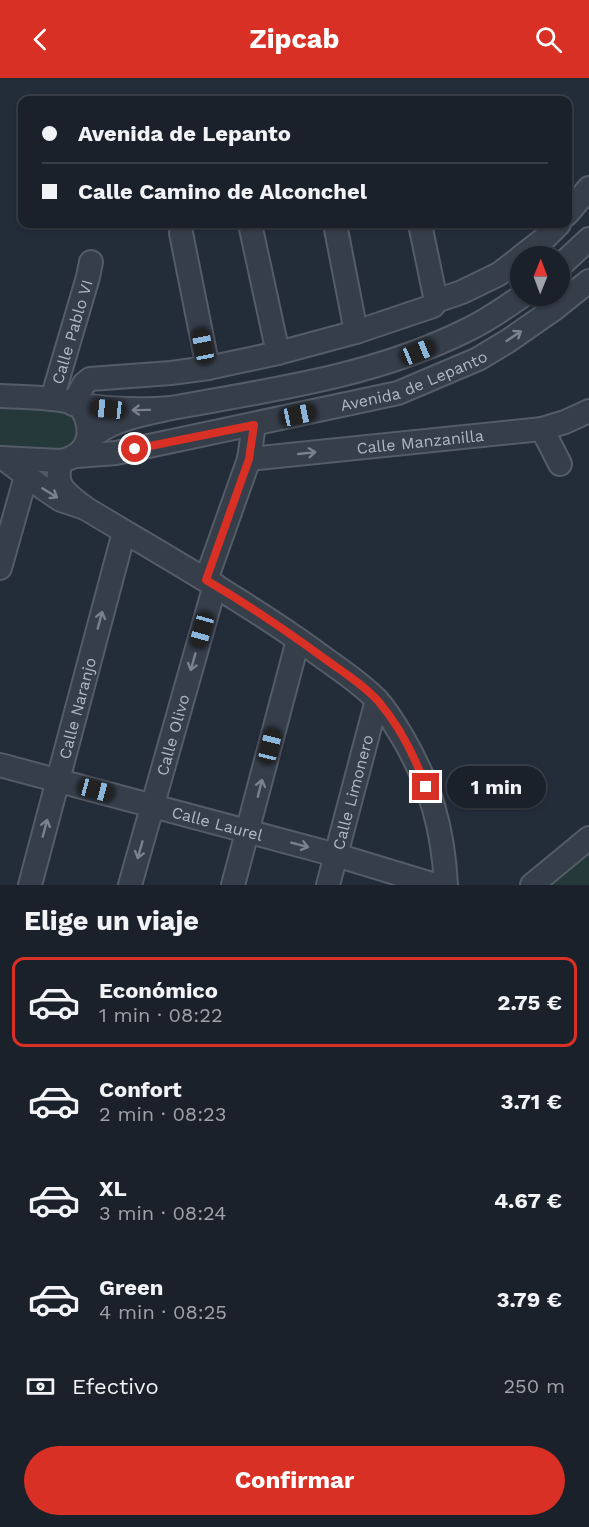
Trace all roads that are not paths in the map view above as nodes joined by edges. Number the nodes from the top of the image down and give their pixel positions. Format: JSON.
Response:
{"nodes":[{"id":1,"x":589,"y":188,"type":"edge"},
{"id":2,"x":572,"y":208,"type":"edge"},
{"id":3,"x":251,"y":228,"type":"edge"},
{"id":4,"x":336,"y":228,"type":"edge"},
{"id":5,"x":421,"y":228,"type":"edge"},
{"id":6,"x":555,"y":228,"type":"edge"},
{"id":7,"x":181,"y":233,"type":"dead end"},
{"id":8,"x":589,"y":238,"type":"edge"},
{"id":9,"x":535,"y":246,"type":"edge"},
{"id":10,"x":570,"y":256,"type":"edge"},
{"id":11,"x":91,"y":262,"type":"dead end"},
{"id":12,"x":510,"y":266,"type":"edge"},
{"id":13,"x":589,"y":281,"type":"edge"},
{"id":14,"x":436,"y":301,"type":"junction"},
{"id":15,"x":510,"y":304,"type":"edge"},
{"id":16,"x":356,"y":332,"type":"junction"},
{"id":17,"x":278,"y":353,"type":"junction"},
{"id":18,"x":208,"y":368,"type":"junction"},
{"id":19,"x":0,"y":396,"type":"edge"},
{"id":20,"x":67,"y":402,"type":"junction"},
{"id":21,"x":171,"y":408,"type":"junction"},
{"id":22,"x":589,"y":411,"type":"edge"},
{"id":23,"x":254,"y":425,"type":"junction"},
{"id":24,"x":542,"y":429,"type":"junction"},
{"id":25,"x":75,"y":453,"type":"junction"},
{"id":26,"x":2,"y":458,"type":"edge"},
{"id":27,"x":249,"y":459,"type":"junction"},
{"id":28,"x":560,"y":465,"type":"dead end"},
{"id":29,"x":26,"y":476,"type":"junction"},
{"id":30,"x":85,"y":508,"type":"junction"},
{"id":31,"x":124,"y":532,"type":"junction"},
{"id":32,"x":3,"y":543,"type":"edge"},
{"id":33,"x":0,"y":568,"type":"edge"},
{"id":34,"x":210,"y":583,"type":"junction"},
{"id":35,"x":298,"y":640,"type":"junction"},
{"id":36,"x":377,"y":700,"type":"junction"},
{"id":37,"x":0,"y":765,"type":"edge"},
{"id":38,"x":58,"y":780,"type":"junction"},
{"id":39,"x":152,"y":806,"type":"junction"},
{"id":40,"x":248,"y":832,"type":"junction"},
{"id":41,"x":589,"y":838,"type":"edge"},
{"id":42,"x":336,"y":855,"type":"junction"},
{"id":43,"x":30,"y":885,"type":"edge"},
{"id":44,"x":130,"y":885,"type":"edge"},
{"id":45,"x":233,"y":885,"type":"edge"},
{"id":46,"x":328,"y":885,"type":"edge"},
{"id":47,"x":435,"y":885,"type":"edge"},
{"id":48,"x":446,"y":885,"type":"edge"},
{"id":49,"x":532,"y":885,"type":"edge"}],
"edges":[{"from":1,"to":2,"type":"street"},
{"from":3,"to":17,"type":"street"},
{"from":4,"to":16,"type":"street"},
{"from":5,"to":14,"type":"street"},
{"from":6,"to":9,"type":"street"},
{"from":7,"to":18,"type":"street"},
{"from":8,"to":10,"type":"street"},
{"from":11,"to":20,"type":"street","name":"Calle Pablo VI"},
{"from":12,"to":14,"type":"street"},
{"from":23,"to":13,"type":"street","name":"Avenida de Lepanto","one_way":true},
{"from":14,"to":16,"type":"street"},
{"from":15,"to":21,"type":"street","name":"Avenida de Lepanto"},
{"from":16,"to":17,"type":"street"},
{"from":17,"to":18,"type":"street"},
{"from":18,"to":20,"type":"street"},
{"from":19,"to":20,"type":"street","name":"Avenida de Lepanto"},
{"from":21,"to":20,"type":"street","name":"Avenida de Lepanto","one_way":true},
{"from":20,"to":25,"type":"street"},
{"from":21,"to":25,"type":"street","name":"Avenida de Lepanto"},
{"from":22,"to":24,"type":"street","name":"Calle Manzanilla"},
{"from":23,"to":25,"type":"street","name":"Avenida de Lepanto"},
{"from":23,"to":27,"type":"street","name":"Calle Olivo"},
{"from":27,"to":24,"type":"street","name":"Calle Manzanilla","one_way":true},
{"from":24,"to":28,"type":"street"},
{"from":25,"to":26,"type":"street","name":"Avenida de Lepanto"},
{"from":25,"to":30,"type":"street"},
{"from":26,"to":29,"type":"street"},
{"from":27,"to":34,"type":"street","name":"Calle Olivo"},
{"from":29,"to":30,"type":"street","one_way":true},
{"from":29,"to":32,"type":"street"},
{"from":30,"to":31,"type":"street"},
{"from":31,"to":34,"type":"street"},
{"from":38,"to":31,"type":"street","name":"Calle Naranjo","one_way":true},
{"from":32,"to":33,"type":"street"},
{"from":34,"to":35,"type":"street"},
{"from":34,"to":39,"type":"street","name":"Calle Olivo","one_way":true},
{"from":35,"to":36,"type":"street"},
{"from":40,"to":35,"type":"street","one_way":true},
{"from":36,"to":42,"type":"street","name":"Calle Limonero"},
{"from":36,"to":48,"type":"street"},
{"from":37,"to":38,"type":"street","name":"Calle Laurel"},
{"from":38,"to":39,"type":"street","name":"Calle Laurel"},
{"from":43,"to":38,"type":"street","name":"Calle Naranjo","one_way":true},
{"from":39,"to":40,"type":"street","name":"Calle Laurel"},
{"from":39,"to":44,"type":"street","name":"Calle Olivo","one_way":true},
{"from":40,"to":42,"type":"street","name":"Calle Laurel","one_way":true},
{"from":40,"to":45,"type":"street"},
{"from":41,"to":49,"type":"street"},
{"from":42,"to":46,"type":"street","name":"Calle Limonero"},
{"from":42,"to":47,"type":"street","name":"Calle Laurel"}]}
